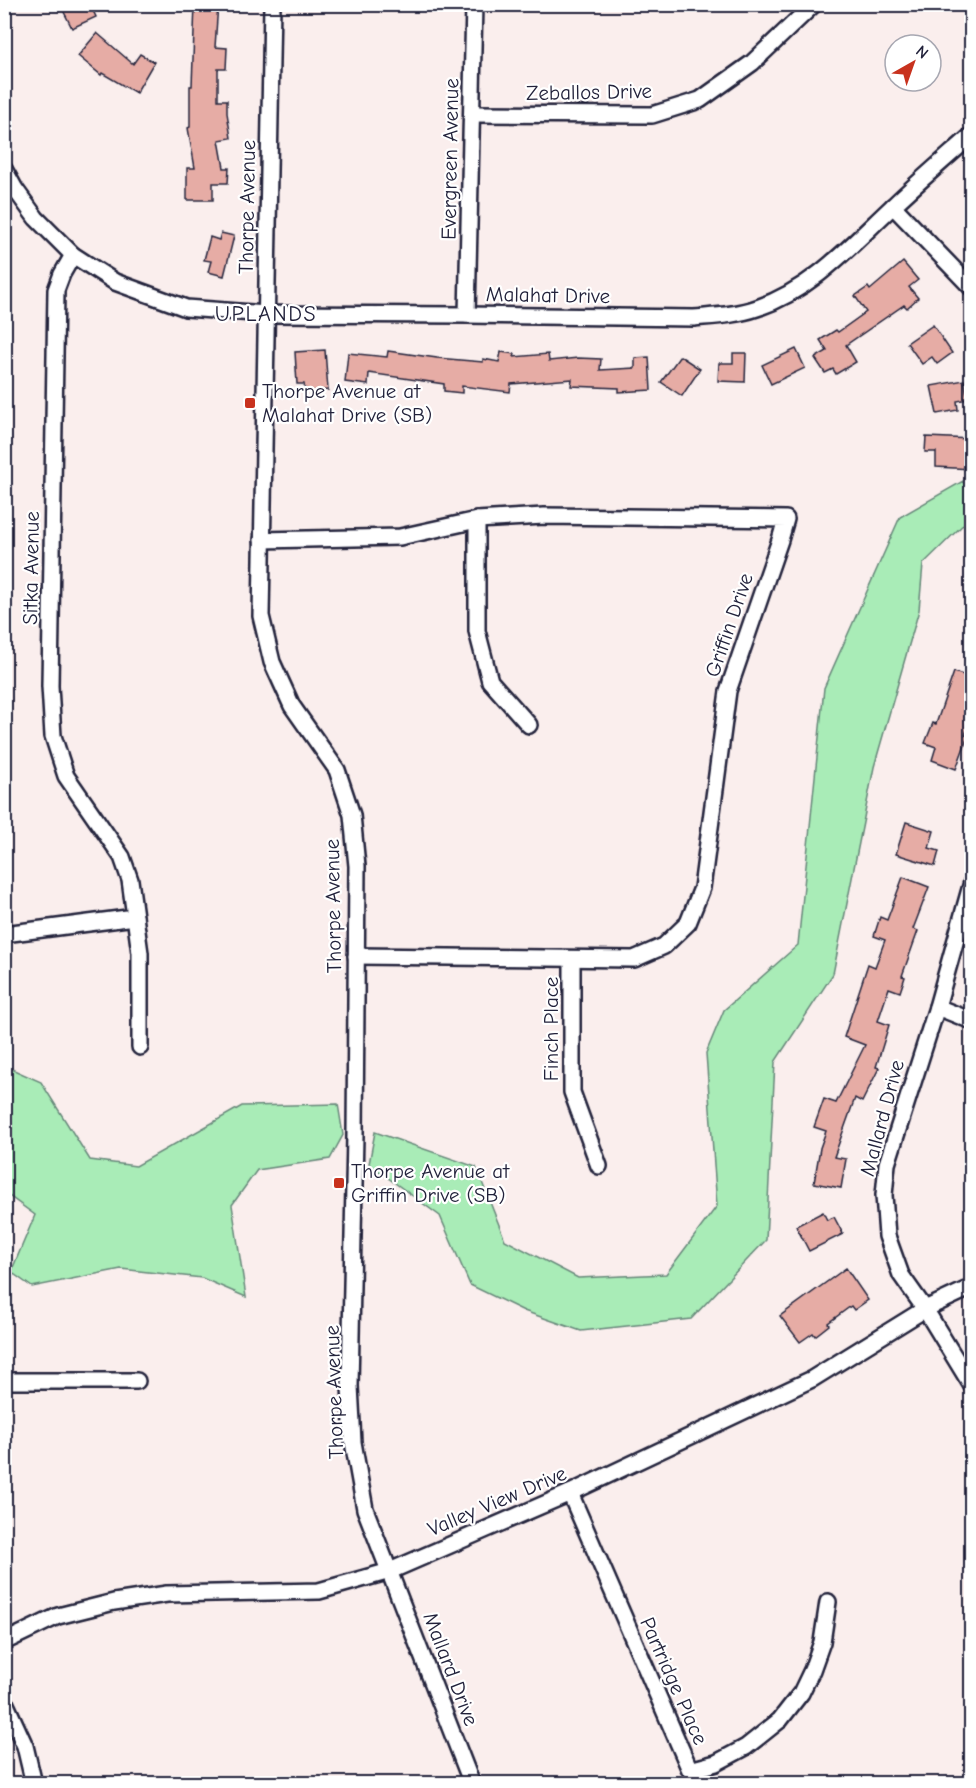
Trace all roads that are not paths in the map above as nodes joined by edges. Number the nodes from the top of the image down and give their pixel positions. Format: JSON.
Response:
{"nodes":[{"id":1,"x":272,"y":4,"type":"edge"},
{"id":2,"x":474,"y":4,"type":"edge"},
{"id":3,"x":814,"y":4,"type":"edge"},
{"id":4,"x":472,"y":114,"type":"junction"},
{"id":5,"x":972,"y":135,"type":"edge"},
{"id":6,"x":4,"y":169,"type":"edge"},
{"id":7,"x":893,"y":206,"type":"junction"},
{"id":8,"x":73,"y":255,"type":"junction"},
{"id":9,"x":972,"y":288,"type":"edge"},
{"id":10,"x":266,"y":314,"type":"junction"},
{"id":11,"x":467,"y":315,"type":"junction"},
{"id":12,"x":477,"y":520,"type":"junction"},
{"id":13,"x":262,"y":540,"type":"junction"},
{"id":14,"x":529,"y":725,"type":"dead end"},
{"id":15,"x":972,"y":882,"type":"edge"},
{"id":16,"x":135,"y":917,"type":"junction"},
{"id":17,"x":4,"y":934,"type":"edge"},
{"id":18,"x":356,"y":956,"type":"junction"},
{"id":19,"x":572,"y":959,"type":"junction"},
{"id":20,"x":937,"y":1006,"type":"junction"},
{"id":21,"x":972,"y":1021,"type":"edge"},
{"id":22,"x":140,"y":1047,"type":"dead end"},
{"id":23,"x":598,"y":1166,"type":"dead end"},
{"id":24,"x":972,"y":1287,"type":"edge"},
{"id":25,"x":925,"y":1309,"type":"junction"},
{"id":26,"x":4,"y":1381,"type":"edge"},
{"id":27,"x":137,"y":1381,"type":"dead end"},
{"id":28,"x":972,"y":1386,"type":"edge"},
{"id":29,"x":570,"y":1493,"type":"junction"},
{"id":30,"x":390,"y":1570,"type":"junction"},
{"id":31,"x":828,"y":1602,"type":"dead end"},
{"id":32,"x":4,"y":1642,"type":"edge"},
{"id":33,"x":4,"y":1700,"type":"edge"},
{"id":34,"x":34,"y":1784,"type":"edge"},
{"id":35,"x":472,"y":1784,"type":"edge"}],
"edges":[{"from":1,"to":10,"type":"street","name":"Thorpe Avenue"},
{"from":2,"to":4,"type":"street","name":"Evergreen Avenue"},
{"from":3,"to":4,"type":"street","name":"Zeballos Drive"},
{"from":4,"to":11,"type":"street","name":"Evergreen Avenue"},
{"from":5,"to":7,"type":"street","name":"Malahat Drive"},
{"from":6,"to":8,"type":"street"},
{"from":7,"to":9,"type":"street"},
{"from":7,"to":11,"type":"street","name":"Malahat Drive"},
{"from":8,"to":10,"type":"street","name":"Malahat Drive"},
{"from":8,"to":16,"type":"street","name":"Sitka Avenue"},
{"from":10,"to":11,"type":"street","name":"Malahat Drive"},
{"from":10,"to":13,"type":"street","name":"Thorpe Avenue"},
{"from":12,"to":13,"type":"street","name":"Griffin Drive"},
{"from":12,"to":14,"type":"street"},
{"from":12,"to":19,"type":"street","name":"Griffin Drive"},
{"from":13,"to":18,"type":"street","name":"Thorpe Avenue"},
{"from":15,"to":20,"type":"street","name":"Mallard Drive"},
{"from":16,"to":17,"type":"street"},
{"from":16,"to":22,"type":"street","name":"Sitka Avenue"},
{"from":18,"to":19,"type":"street","name":"Griffin Drive"},
{"from":18,"to":30,"type":"street","name":"Thorpe Avenue"},
{"from":19,"to":23,"type":"street","name":"Finch Place"},
{"from":20,"to":21,"type":"street"},
{"from":20,"to":25,"type":"street","name":"Mallard Drive"},
{"from":24,"to":25,"type":"street","name":"Valley View Drive"},
{"from":25,"to":28,"type":"street","name":"Mallard Drive"},
{"from":25,"to":29,"type":"street","name":"Valley View Drive"},
{"from":26,"to":27,"type":"street"},
{"from":29,"to":30,"type":"street","name":"Valley View Drive"},
{"from":29,"to":31,"type":"street","name":"Partridge Place"},
{"from":30,"to":32,"type":"street","name":"Valley View Drive"},
{"from":30,"to":35,"type":"street","name":"Mallard Drive"},
{"from":33,"to":34,"type":"street"}]}
